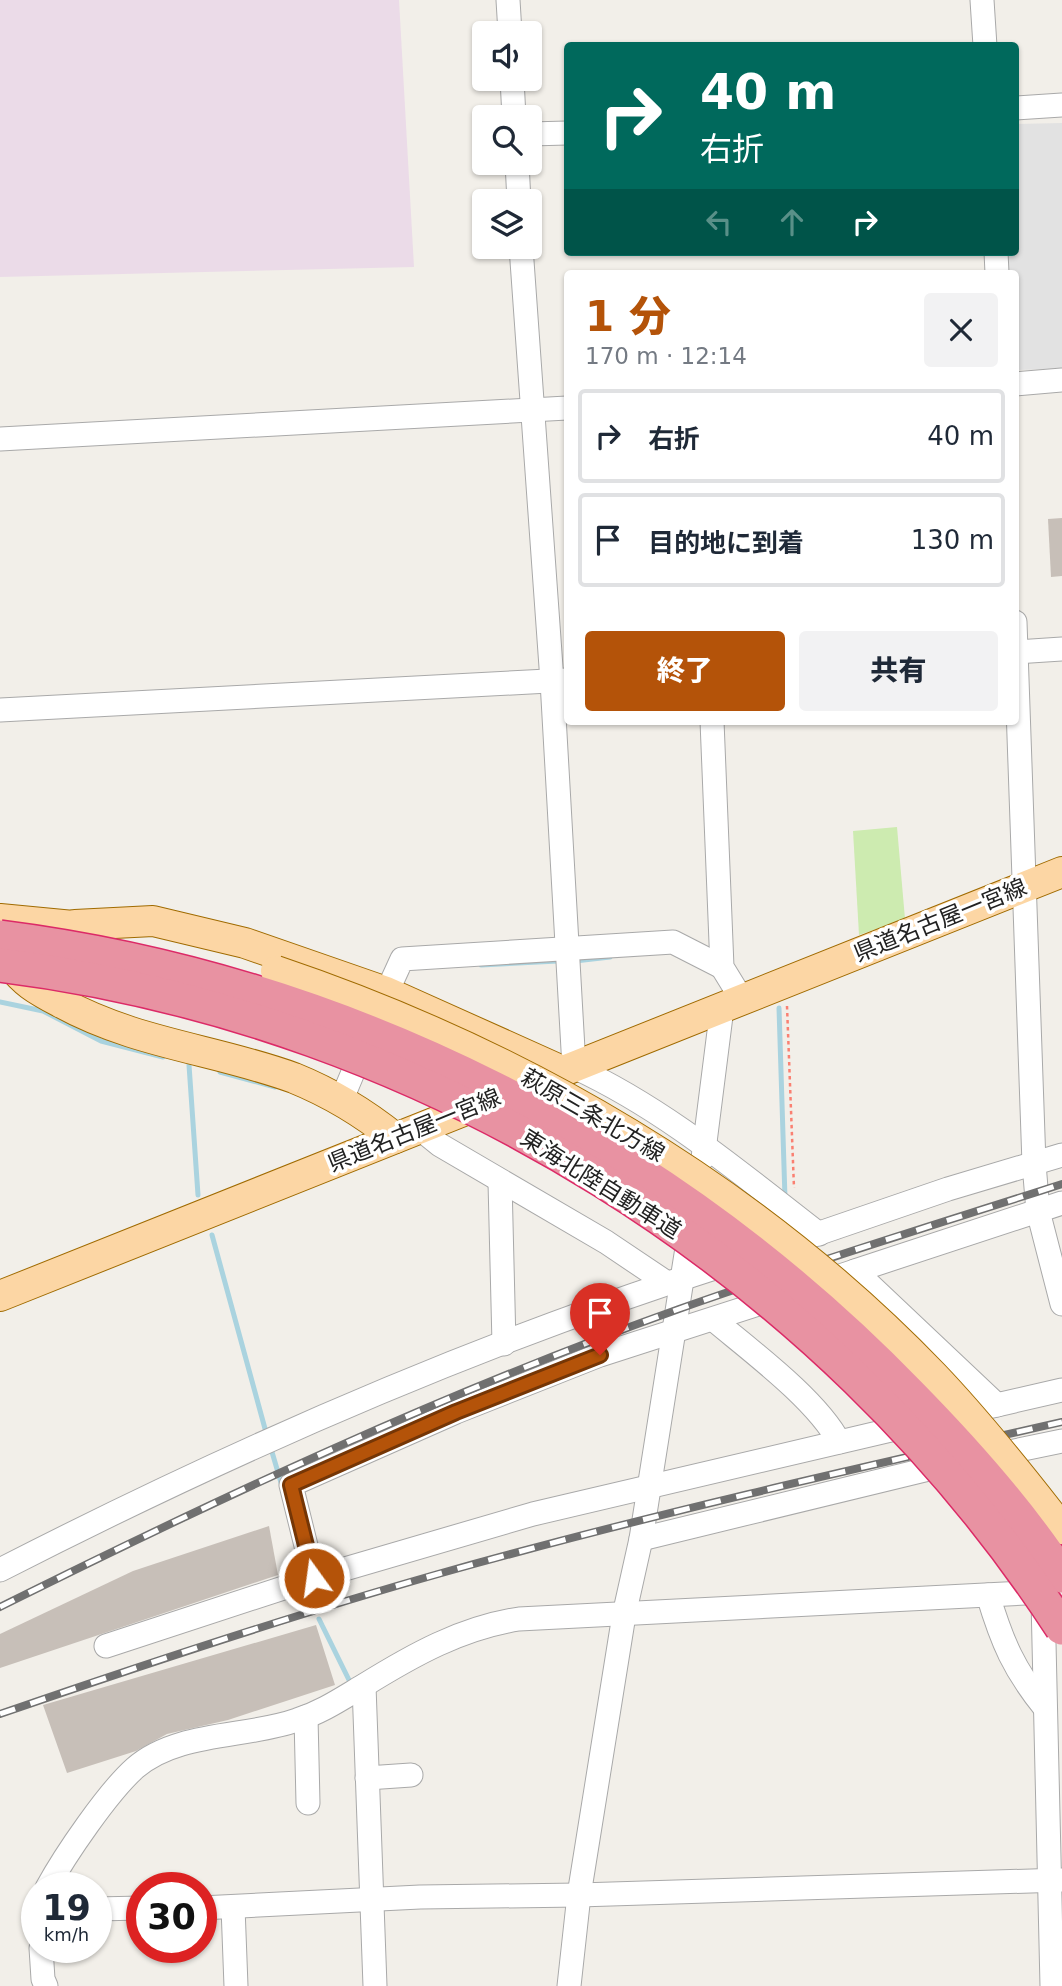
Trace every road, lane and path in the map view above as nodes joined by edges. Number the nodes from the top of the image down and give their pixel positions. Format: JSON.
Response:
{"nodes":[{"id":1,"x":508,"y":0,"type":"edge"},
{"id":2,"x":982,"y":0,"type":"edge"},
{"id":3,"x":509,"y":21,"type":"edge"},
{"id":4,"x":985,"y":42,"type":"edge"},
{"id":5,"x":1062,"y":105,"type":"edge"},
{"id":6,"x":1019,"y":108,"type":"edge"},
{"id":7,"x":564,"y":133,"type":"edge"},
{"id":8,"x":542,"y":134,"type":"edge"},
{"id":9,"x":522,"y":259,"type":"edge"},
{"id":10,"x":1062,"y":380,"type":"edge"},
{"id":11,"x":1019,"y":384,"type":"edge"},
{"id":12,"x":564,"y":408,"type":"edge"},
{"id":13,"x":530,"y":410,"type":"junction"},
{"id":14,"x":0,"y":439,"type":"edge"},
{"id":15,"x":1062,"y":649,"type":"edge"},
{"id":16,"x":1019,"y":652,"type":"edge"},
{"id":17,"x":559,"y":681,"type":"edge"},
{"id":18,"x":0,"y":710,"type":"edge"},
{"id":19,"x":712,"y":725,"type":"edge"},
{"id":20,"x":1018,"y":725,"type":"edge"},
{"id":21,"x":1062,"y":872,"type":"edge"},
{"id":22,"x":1024,"y":887,"type":"junction"},
{"id":23,"x":0,"y":919,"type":"edge"},
{"id":24,"x":75,"y":925,"type":"junction"},
{"id":25,"x":0,"y":940,"type":"edge"},
{"id":26,"x":565,"y":950,"type":"junction"},
{"id":27,"x":0,"y":965,"type":"edge"},
{"id":28,"x":722,"y":967,"type":"junction"},
{"id":29,"x":786,"y":981,"type":"junction"},
{"id":30,"x":386,"y":992,"type":"junction"},
{"id":31,"x":732,"y":1003,"type":"junction"},
{"id":32,"x":568,"y":1069,"type":"junction"},
{"id":33,"x":341,"y":1101,"type":"junction"},
{"id":34,"x":407,"y":1133,"type":"junction"},
{"id":35,"x":705,"y":1145,"type":"junction"},
{"id":36,"x":1062,"y":1155,"type":"edge"},
{"id":37,"x":1034,"y":1164,"type":"junction"},
{"id":38,"x":500,"y":1182,"type":"junction"},
{"id":39,"x":795,"y":1199,"type":"dead end"},
{"id":40,"x":1062,"y":1203,"type":"edge"},
{"id":41,"x":1038,"y":1211,"type":"junction"},
{"id":42,"x":819,"y":1234,"type":"junction"},
{"id":43,"x":855,"y":1271,"type":"junction"},
{"id":44,"x":674,"y":1281,"type":"junction"},
{"id":45,"x":0,"y":1296,"type":"edge"},
{"id":46,"x":1062,"y":1304,"type":"edge"},
{"id":47,"x":714,"y":1320,"type":"junction"},
{"id":48,"x":673,"y":1330,"type":"junction"},
{"id":49,"x":505,"y":1345,"type":"junction"},
{"id":50,"x":1062,"y":1390,"type":"edge"},
{"id":51,"x":997,"y":1405,"type":"junction"},
{"id":52,"x":1062,"y":1441,"type":"edge"},
{"id":53,"x":839,"y":1442,"type":"junction"},
{"id":54,"x":649,"y":1487,"type":"junction"},
{"id":55,"x":1062,"y":1529,"type":"edge"},
{"id":56,"x":1062,"y":1537,"type":"edge"},
{"id":57,"x":641,"y":1539,"type":"junction"},
{"id":58,"x":0,"y":1570,"type":"edge"},
{"id":59,"x":314,"y":1578,"type":"junction"},
{"id":60,"x":1056,"y":1586,"type":"edge"},
{"id":61,"x":988,"y":1595,"type":"junction"},
{"id":62,"x":624,"y":1615,"type":"junction"},
{"id":63,"x":1062,"y":1628,"type":"edge"},
{"id":64,"x":106,"y":1646,"type":"dead end"},
{"id":65,"x":364,"y":1686,"type":"junction"},
{"id":66,"x":1045,"y":1708,"type":"junction"},
{"id":67,"x":306,"y":1717,"type":"junction"},
{"id":68,"x":1054,"y":1734,"type":"edge"},
{"id":69,"x":411,"y":1775,"type":"dead end"},
{"id":70,"x":367,"y":1778,"type":"junction"},
{"id":71,"x":308,"y":1803,"type":"dead end"},
{"id":72,"x":58,"y":1872,"type":"edge"},
{"id":73,"x":1056,"y":1880,"type":"edge"},
{"id":74,"x":579,"y":1895,"type":"junction"},
{"id":75,"x":372,"y":1899,"type":"junction"},
{"id":76,"x":233,"y":1907,"type":"junction"},
{"id":77,"x":217,"y":1908,"type":"edge"},
{"id":78,"x":42,"y":1963,"type":"edge"},
{"id":79,"x":46,"y":1986,"type":"edge"},
{"id":80,"x":236,"y":1986,"type":"edge"},
{"id":81,"x":374,"y":1986,"type":"edge"},
{"id":82,"x":569,"y":1986,"type":"edge"},
{"id":83,"x":1052,"y":1986,"type":"edge"}],
"edges":[{"from":1,"to":3,"type":"street"},
{"from":2,"to":4,"type":"street"},
{"from":5,"to":6,"type":"street"},
{"from":7,"to":8,"type":"street"},
{"from":9,"to":13,"type":"street"},
{"from":10,"to":11,"type":"street"},
{"from":12,"to":13,"type":"street"},
{"from":13,"to":14,"type":"street"},
{"from":13,"to":17,"type":"street"},
{"from":15,"to":16,"type":"street"},
{"from":17,"to":18,"type":"street"},
{"from":17,"to":26,"type":"street"},
{"from":19,"to":28,"type":"street"},
{"from":20,"to":22,"type":"street"},
{"from":21,"to":22,"type":"main road","name":"県道名古屋一宮線"},
{"from":22,"to":29,"type":"main road","name":"県道名古屋一宮線"},
{"from":22,"to":37,"type":"street"},
{"from":23,"to":24,"type":"main road","name":"萩原三条北方線"},
{"from":24,"to":30,"type":"main road"},
{"from":24,"to":55,"type":"main road","name":"萩原三条北方線","bridge":true},
{"from":25,"to":33,"type":"main road"},
{"from":25,"to":60,"type":"highway","name":"東海北陸自動車道","bridge":true},
{"from":26,"to":28,"type":"street"},
{"from":26,"to":30,"type":"street"},
{"from":26,"to":32,"type":"street"},
{"from":27,"to":63,"type":"highway","name":"東海北陸自動車道","bridge":true},
{"from":28,"to":31,"type":"street"},
{"from":29,"to":31,"type":"main road","name":"県道名古屋一宮線"},
{"from":29,"to":39,"type":"path"},
{"from":30,"to":32,"type":"main road"},
{"from":30,"to":33,"type":"street"},
{"from":31,"to":32,"type":"main road","name":"県道名古屋一宮線"},
{"from":31,"to":35,"type":"street"},
{"from":32,"to":34,"type":"main road","name":"県道名古屋一宮線"},
{"from":32,"to":35,"type":"street"},
{"from":33,"to":34,"type":"main road"},
{"from":34,"to":38,"type":"street"},
{"from":34,"to":45,"type":"main road","name":"県道名古屋一宮線"},
{"from":35,"to":42,"type":"street"},
{"from":35,"to":44,"type":"street"},
{"from":36,"to":37,"type":"street"},
{"from":37,"to":41,"type":"street"},
{"from":37,"to":42,"type":"street"},
{"from":38,"to":44,"type":"street"},
{"from":38,"to":49,"type":"street"},
{"from":40,"to":41,"type":"street"},
{"from":41,"to":43,"type":"street"},
{"from":41,"to":46,"type":"street"},
{"from":42,"to":44,"type":"street"},
{"from":43,"to":47,"type":"street"},
{"from":43,"to":51,"type":"street"},
{"from":44,"to":48,"type":"street"},
{"from":44,"to":49,"type":"street"},
{"from":47,"to":48,"type":"street"},
{"from":47,"to":53,"type":"street"},
{"from":48,"to":54,"type":"street"},
{"from":48,"to":59,"type":"street"},
{"from":49,"to":58,"type":"street"},
{"from":50,"to":51,"type":"street"},
{"from":51,"to":53,"type":"street"},
{"from":52,"to":57,"type":"street"},
{"from":53,"to":54,"type":"street"},
{"from":54,"to":57,"type":"street"},
{"from":54,"to":59,"type":"street"},
{"from":56,"to":60,"type":"street"},
{"from":57,"to":62,"type":"street"},
{"from":59,"to":64,"type":"street"},
{"from":60,"to":61,"type":"street"},
{"from":60,"to":66,"type":"street"},
{"from":61,"to":62,"type":"street"},
{"from":61,"to":66,"type":"street"},
{"from":62,"to":65,"type":"street"},
{"from":62,"to":74,"type":"street"},
{"from":65,"to":67,"type":"street"},
{"from":65,"to":70,"type":"street"},
{"from":66,"to":68,"type":"street"},
{"from":67,"to":71,"type":"street"},
{"from":67,"to":72,"type":"street"},
{"from":68,"to":73,"type":"street"},
{"from":69,"to":70,"type":"street"},
{"from":70,"to":75,"type":"street"},
{"from":73,"to":74,"type":"street"},
{"from":73,"to":83,"type":"street"},
{"from":74,"to":75,"type":"street"},
{"from":74,"to":82,"type":"street"},
{"from":75,"to":76,"type":"street"},
{"from":75,"to":81,"type":"street"},
{"from":76,"to":77,"type":"street"},
{"from":76,"to":80,"type":"street"},
{"from":78,"to":79,"type":"street"}]}
